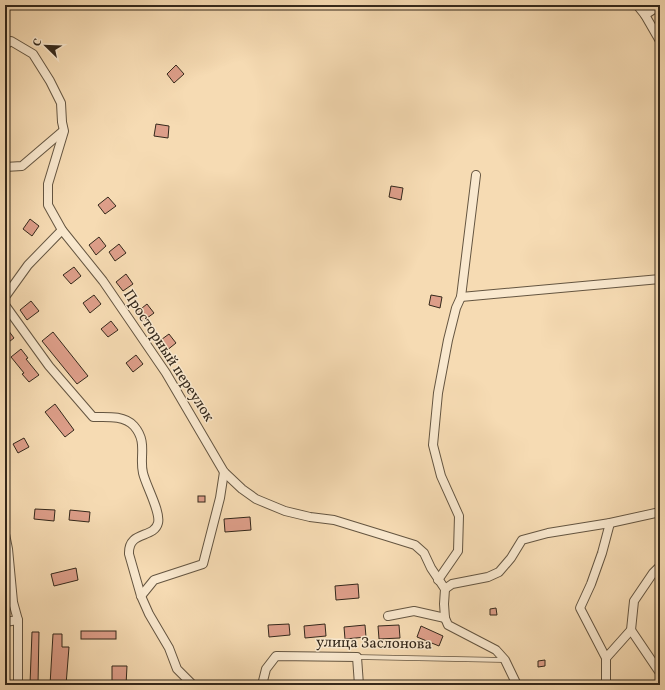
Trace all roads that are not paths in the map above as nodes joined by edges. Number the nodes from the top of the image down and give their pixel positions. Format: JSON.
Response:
{"nodes":[{"id":1,"x":637,"y":5,"type":"edge"},
{"id":2,"x":660,"y":5,"type":"edge"},
{"id":3,"x":645,"y":15,"type":"junction"},
{"id":4,"x":660,"y":41,"type":"edge"},
{"id":5,"x":8,"y":43,"type":"edge"},
{"id":6,"x":64,"y":131,"type":"junction"},
{"id":7,"x":5,"y":167,"type":"edge"},
{"id":8,"x":476,"y":175,"type":"dead end"},
{"id":9,"x":62,"y":230,"type":"junction"},
{"id":10,"x":660,"y":279,"type":"edge"},
{"id":11,"x":5,"y":297,"type":"edge"},
{"id":12,"x":461,"y":297,"type":"junction"},
{"id":13,"x":5,"y":305,"type":"edge"},
{"id":14,"x":224,"y":472,"type":"junction"},
{"id":15,"x":660,"y":512,"type":"edge"},
{"id":16,"x":610,"y":523,"type":"junction"},
{"id":17,"x":5,"y":534,"type":"edge"},
{"id":18,"x":660,"y":566,"type":"edge"},
{"id":19,"x":438,"y":580,"type":"junction"},
{"id":20,"x":445,"y":589,"type":"junction"},
{"id":21,"x":140,"y":596,"type":"junction"},
{"id":22,"x":388,"y":616,"type":"dead end"},
{"id":23,"x":445,"y":618,"type":"junction"},
{"id":24,"x":18,"y":620,"type":"junction"},
{"id":25,"x":5,"y":622,"type":"edge"},
{"id":26,"x":631,"y":630,"type":"junction"},
{"id":27,"x":357,"y":657,"type":"junction"},
{"id":28,"x":606,"y":658,"type":"junction"},
{"id":29,"x":505,"y":660,"type":"junction"},
{"id":30,"x":660,"y":673,"type":"edge"},
{"id":31,"x":18,"y":685,"type":"edge"},
{"id":32,"x":193,"y":685,"type":"edge"},
{"id":33,"x":262,"y":685,"type":"edge"},
{"id":34,"x":359,"y":685,"type":"edge"},
{"id":35,"x":517,"y":685,"type":"edge"},
{"id":36,"x":606,"y":685,"type":"edge"}],
"edges":[{"from":1,"to":3,"type":"street"},
{"from":2,"to":3,"type":"street"},
{"from":3,"to":4,"type":"street"},
{"from":5,"to":6,"type":"street","name":"Просторный переулок"},
{"from":6,"to":7,"type":"street"},
{"from":6,"to":9,"type":"street","name":"Просторный переулок"},
{"from":8,"to":12,"type":"street"},
{"from":9,"to":11,"type":"street"},
{"from":9,"to":14,"type":"street","name":"Просторный переулок"},
{"from":10,"to":12,"type":"street"},
{"from":12,"to":19,"type":"street"},
{"from":13,"to":21,"type":"street"},
{"from":14,"to":19,"type":"street","name":"Просторный переулок"},
{"from":14,"to":21,"type":"street"},
{"from":15,"to":16,"type":"street"},
{"from":16,"to":20,"type":"street"},
{"from":16,"to":28,"type":"street"},
{"from":17,"to":24,"type":"street"},
{"from":18,"to":26,"type":"street"},
{"from":19,"to":20,"type":"street","name":"Просторный переулок"},
{"from":20,"to":23,"type":"street"},
{"from":21,"to":32,"type":"street"},
{"from":22,"to":23,"type":"street","name":"улица Заслонова"},
{"from":23,"to":29,"type":"street"},
{"from":24,"to":25,"type":"street"},
{"from":24,"to":31,"type":"street"},
{"from":26,"to":28,"type":"street"},
{"from":26,"to":30,"type":"street"},
{"from":27,"to":29,"type":"lane","name":"улица Заслонова"},
{"from":27,"to":33,"type":"street","name":"улица Заслонова"},
{"from":27,"to":34,"type":"street"},
{"from":28,"to":36,"type":"street"},
{"from":29,"to":35,"type":"street"}]}
